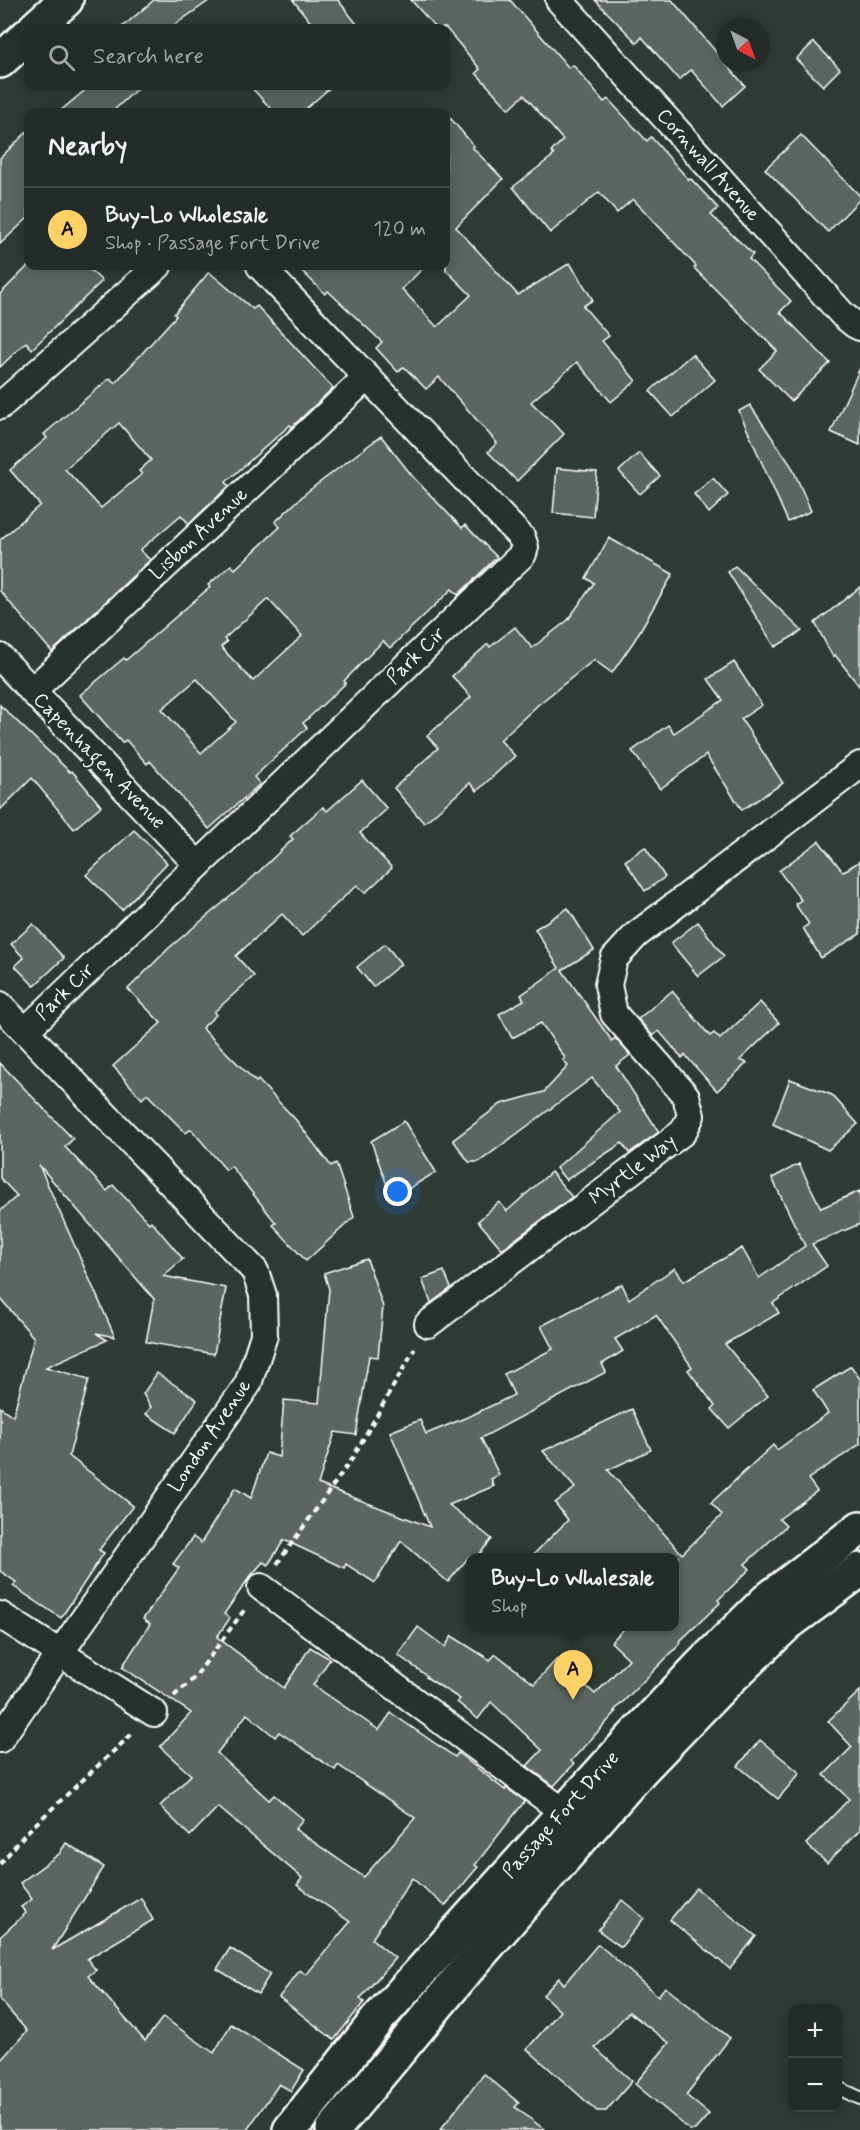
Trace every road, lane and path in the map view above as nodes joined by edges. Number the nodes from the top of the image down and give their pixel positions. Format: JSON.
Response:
{"nodes":[{"id":1,"x":66,"y":0,"type":"edge"},
{"id":2,"x":559,"y":0,"type":"edge"},
{"id":3,"x":39,"y":24,"type":"edge"},
{"id":4,"x":24,"y":39,"type":"edge"},
{"id":5,"x":0,"y":61,"type":"edge"},
{"id":6,"x":153,"y":270,"type":"edge"},
{"id":7,"x":264,"y":270,"type":"edge"},
{"id":8,"x":860,"y":327,"type":"edge"},
{"id":9,"x":367,"y":377,"type":"junction"},
{"id":10,"x":0,"y":406,"type":"edge"},
{"id":11,"x":0,"y":657,"type":"edge"},
{"id":12,"x":32,"y":691,"type":"junction"},
{"id":13,"x":860,"y":765,"type":"edge"},
{"id":14,"x":198,"y":865,"type":"junction"},
{"id":15,"x":0,"y":1005,"type":"edge"},
{"id":16,"x":25,"y":1031,"type":"junction"},
{"id":17,"x":428,"y":1324,"type":"joint"},
{"id":18,"x":860,"y":1528,"type":"edge"},
{"id":19,"x":860,"y":1570,"type":"edge"},
{"id":20,"x":261,"y":1587,"type":"junction"},
{"id":21,"x":0,"y":1615,"type":"edge"},
{"id":22,"x":60,"y":1653,"type":"junction"},
{"id":23,"x":154,"y":1713,"type":"junction"},
{"id":24,"x":0,"y":1739,"type":"edge"},
{"id":25,"x":564,"y":1812,"type":"junction"},
{"id":26,"x":0,"y":1864,"type":"edge"},
{"id":27,"x":842,"y":2089,"type":"edge"},
{"id":28,"x":859,"y":2094,"type":"edge"},
{"id":29,"x":290,"y":2130,"type":"edge"},
{"id":30,"x":333,"y":2130,"type":"edge"}],
"edges":[{"from":1,"to":3,"type":"main road"},
{"from":2,"to":8,"type":"street","name":"Cornwall Avenue"},
{"from":4,"to":5,"type":"main road"},
{"from":6,"to":10,"type":"street"},
{"from":7,"to":9,"type":"street","name":"Park Cir"},
{"from":9,"to":12,"type":"street","name":"Lisbon Avenue"},
{"from":9,"to":14,"type":"street","name":"Park Cir"},
{"from":11,"to":12,"type":"street","name":"Capenhagen Avenue"},
{"from":12,"to":14,"type":"street","name":"Capenhagen Avenue"},
{"from":13,"to":17,"type":"street","name":"Myrtle Way"},
{"from":14,"to":16,"type":"street","name":"Park Cir"},
{"from":15,"to":16,"type":"street","name":"London Avenue"},
{"from":16,"to":22,"type":"street","name":"London Avenue"},
{"from":17,"to":20,"type":"path"},
{"from":18,"to":25,"type":"main road","name":"Passage Fort Drive"},
{"from":19,"to":30,"type":"main road","name":"Passage Fort Drive"},
{"from":20,"to":23,"type":"path"},
{"from":20,"to":25,"type":"street"},
{"from":21,"to":22,"type":"street"},
{"from":22,"to":23,"type":"street"},
{"from":22,"to":24,"type":"street","name":"London Avenue"},
{"from":23,"to":26,"type":"path"},
{"from":25,"to":29,"type":"main road","name":"Passage Fort Drive"},
{"from":27,"to":28,"type":"lane"}]}
